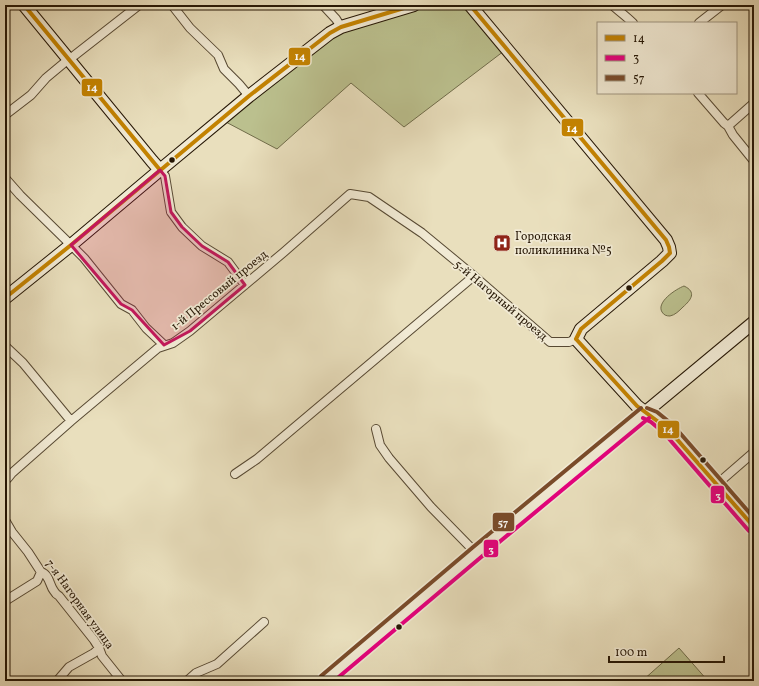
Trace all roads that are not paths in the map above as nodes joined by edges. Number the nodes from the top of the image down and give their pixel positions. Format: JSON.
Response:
{"nodes":[{"id":1,"x":24,"y":5,"type":"edge"},
{"id":2,"x":139,"y":5,"type":"edge"},
{"id":3,"x":172,"y":5,"type":"edge"},
{"id":4,"x":323,"y":5,"type":"edge"},
{"id":5,"x":414,"y":5,"type":"edge"},
{"id":6,"x":470,"y":5,"type":"edge"},
{"id":7,"x":612,"y":5,"type":"edge"},
{"id":8,"x":722,"y":5,"type":"edge"},
{"id":9,"x":632,"y":22,"type":"edge"},
{"id":10,"x":700,"y":22,"type":"edge"},
{"id":11,"x":340,"y":28,"type":"junction"},
{"id":12,"x":70,"y":60,"type":"junction"},
{"id":13,"x":699,"y":94,"type":"edge"},
{"id":14,"x":249,"y":96,"type":"junction"},
{"id":15,"x":754,"y":103,"type":"edge"},
{"id":16,"x":5,"y":115,"type":"edge"},
{"id":17,"x":728,"y":126,"type":"junction"},
{"id":18,"x":754,"y":161,"type":"edge"},
{"id":19,"x":160,"y":170,"type":"junction"},
{"id":20,"x":5,"y":178,"type":"edge"},
{"id":21,"x":355,"y":195,"type":"joint"},
{"id":22,"x":72,"y":245,"type":"junction"},
{"id":23,"x":474,"y":276,"type":"junction"},
{"id":24,"x":245,"y":285,"type":"junction"},
{"id":25,"x":5,"y":298,"type":"edge"},
{"id":26,"x":754,"y":322,"type":"edge"},
{"id":27,"x":576,"y":339,"type":"junction"},
{"id":28,"x":164,"y":345,"type":"junction"},
{"id":29,"x":5,"y":346,"type":"edge"},
{"id":30,"x":645,"y":412,"type":"junction"},
{"id":31,"x":71,"y":421,"type":"junction"},
{"id":32,"x":376,"y":429,"type":"dead end"},
{"id":33,"x":754,"y":452,"type":"edge"},
{"id":34,"x":235,"y":474,"type":"dead end"},
{"id":35,"x":5,"y":480,"type":"edge"},
{"id":36,"x":716,"y":485,"type":"junction"},
{"id":37,"x":5,"y":520,"type":"edge"},
{"id":38,"x":754,"y":527,"type":"edge"},
{"id":39,"x":476,"y":553,"type":"junction"},
{"id":40,"x":41,"y":572,"type":"junction"},
{"id":41,"x":5,"y":601,"type":"edge"},
{"id":42,"x":264,"y":622,"type":"dead end"},
{"id":43,"x":99,"y":648,"type":"junction"},
{"id":44,"x":57,"y":681,"type":"edge"},
{"id":45,"x":122,"y":681,"type":"edge"},
{"id":46,"x":187,"y":681,"type":"edge"},
{"id":47,"x":325,"y":681,"type":"edge"}],
"edges":[{"from":1,"to":12,"type":"street"},
{"from":2,"to":12,"type":"street"},
{"from":3,"to":14,"type":"street"},
{"from":4,"to":11,"type":"street"},
{"from":5,"to":11,"type":"street"},
{"from":6,"to":27,"type":"street"},
{"from":7,"to":9,"type":"street"},
{"from":8,"to":10,"type":"street"},
{"from":11,"to":14,"type":"street"},
{"from":12,"to":16,"type":"street"},
{"from":12,"to":19,"type":"street"},
{"from":13,"to":17,"type":"street"},
{"from":14,"to":19,"type":"street"},
{"from":15,"to":17,"type":"street"},
{"from":17,"to":18,"type":"street"},
{"from":19,"to":22,"type":"street"},
{"from":19,"to":24,"type":"street"},
{"from":20,"to":22,"type":"street"},
{"from":21,"to":23,"type":"street","name":"5-й Нагорный проезд"},
{"from":21,"to":24,"type":"street","name":"1-й Прессовый проезд"},
{"from":22,"to":25,"type":"street"},
{"from":22,"to":28,"type":"street"},
{"from":23,"to":27,"type":"street","name":"5-й Нагорный проезд"},
{"from":23,"to":34,"type":"street"},
{"from":24,"to":28,"type":"street","name":"1-й Прессовый проезд"},
{"from":26,"to":30,"type":"street"},
{"from":27,"to":30,"type":"street"},
{"from":28,"to":31,"type":"street","name":"1-й Прессовый проезд"},
{"from":29,"to":31,"type":"street"},
{"from":30,"to":36,"type":"street"},
{"from":30,"to":39,"type":"street"},
{"from":31,"to":35,"type":"street","name":"1-й Прессовый проезд"},
{"from":32,"to":39,"type":"street"},
{"from":33,"to":36,"type":"street"},
{"from":36,"to":38,"type":"street"},
{"from":37,"to":40,"type":"street","name":"7-я Нагорная улица"},
{"from":39,"to":47,"type":"street"},
{"from":40,"to":41,"type":"street"},
{"from":40,"to":43,"type":"street","name":"7-я Нагорная улица"},
{"from":42,"to":46,"type":"street"},
{"from":43,"to":44,"type":"street"},
{"from":43,"to":45,"type":"street","name":"7-я Нагорная улица"}]}
